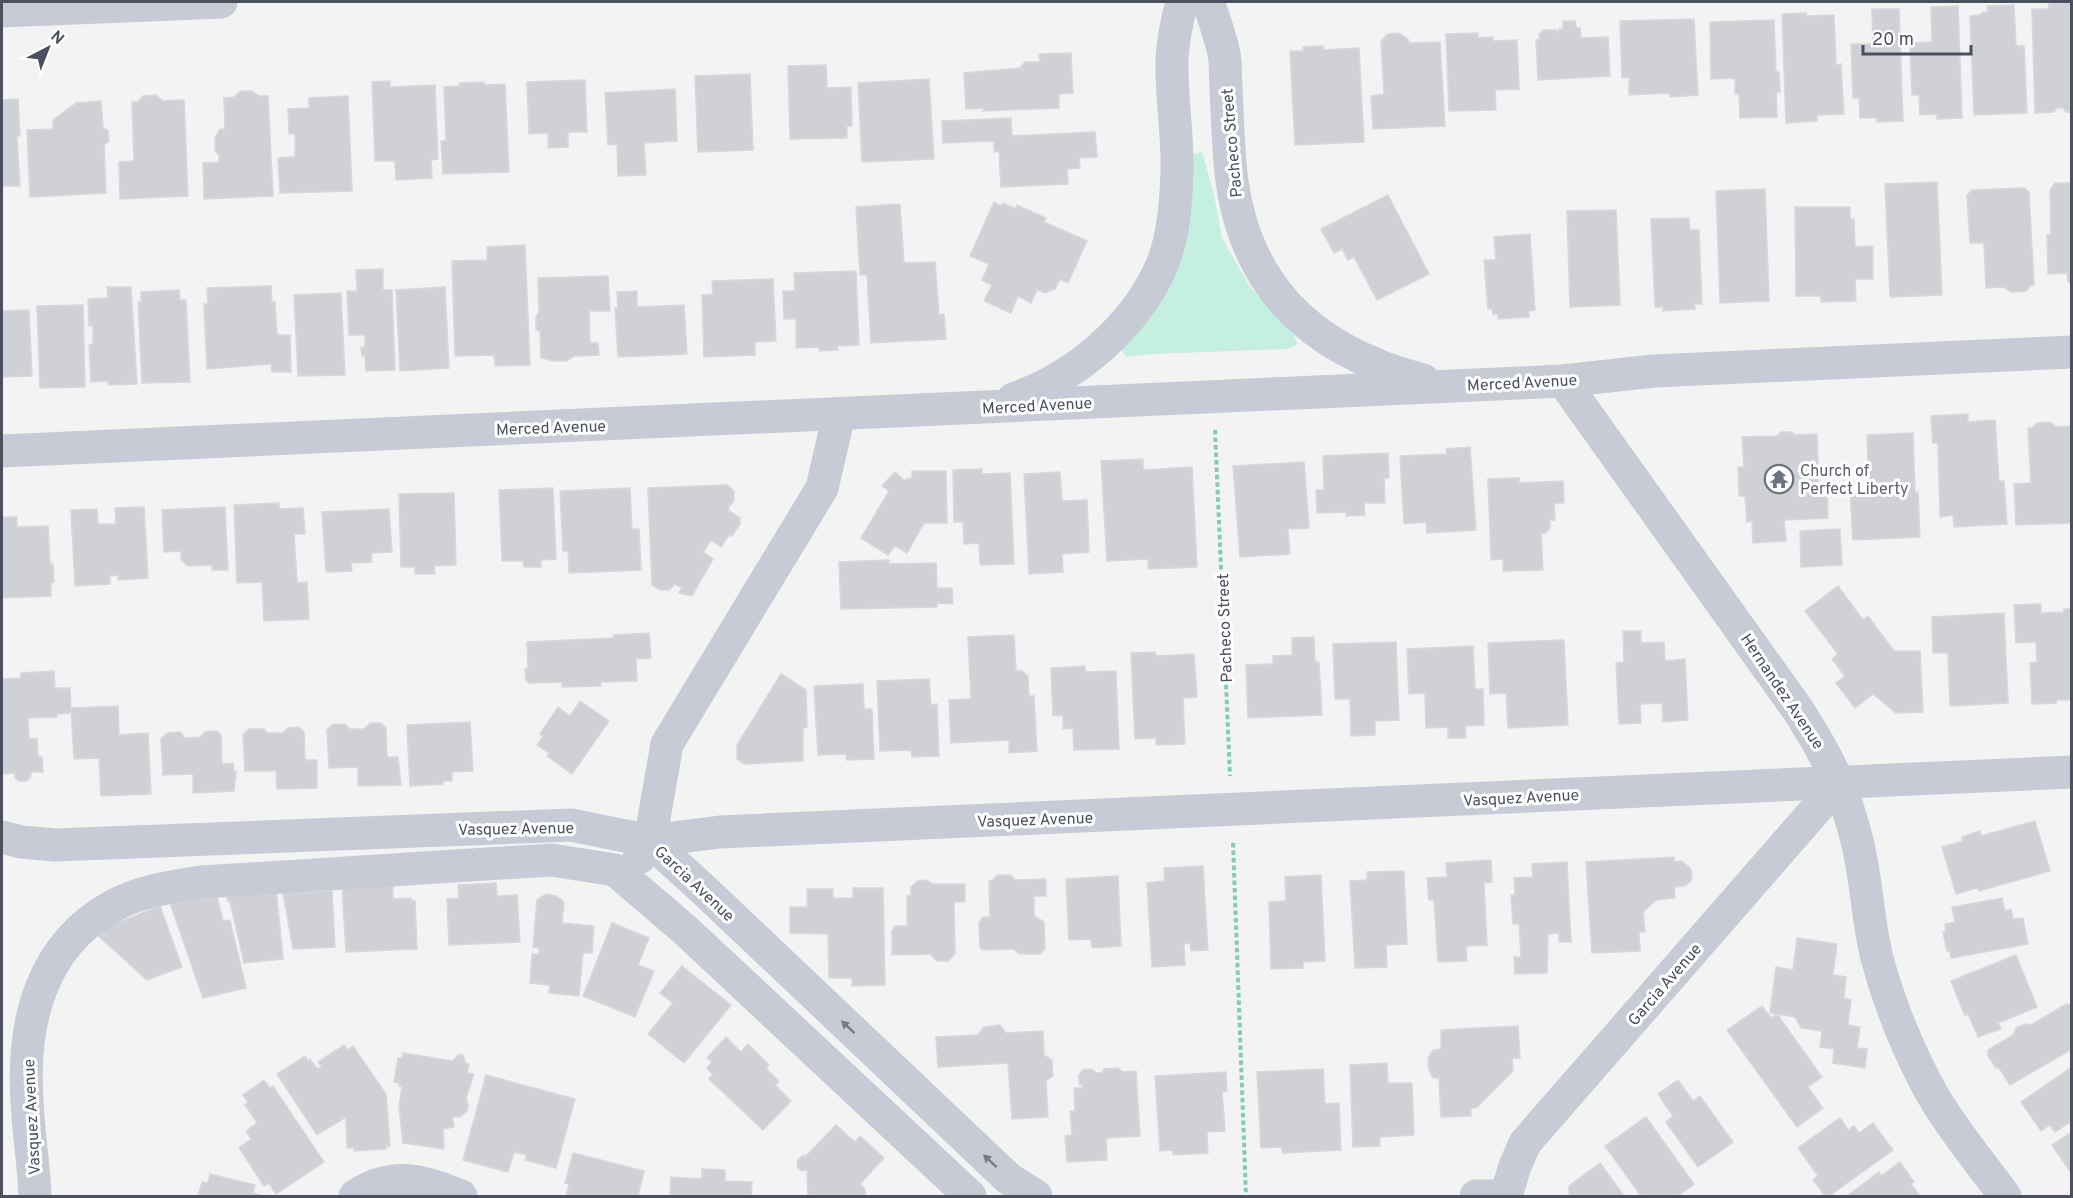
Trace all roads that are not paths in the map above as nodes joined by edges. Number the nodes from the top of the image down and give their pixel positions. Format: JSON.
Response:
{"nodes":[{"id":1,"x":221,"y":2,"type":"edge"},
{"id":2,"x":1182,"y":2,"type":"edge"},
{"id":3,"x":1208,"y":2,"type":"edge"},
{"id":4,"x":2,"y":11,"type":"edge"},
{"id":5,"x":2072,"y":352,"type":"edge"},
{"id":6,"x":1563,"y":381,"type":"junction"},
{"id":7,"x":1448,"y":386,"type":"junction"},
{"id":8,"x":993,"y":407,"type":"junction"},
{"id":9,"x":839,"y":415,"type":"junction"},
{"id":10,"x":2,"y":451,"type":"edge"},
{"id":11,"x":2072,"y":772,"type":"edge"},
{"id":12,"x":1839,"y":783,"type":"junction"},
{"id":13,"x":2,"y":837,"type":"edge"},
{"id":14,"x":650,"y":841,"type":"junction"},
{"id":15,"x":626,"y":879,"type":"junction"},
{"id":16,"x":1499,"y":1196,"type":"edge"},
{"id":17,"x":35,"y":1197,"type":"edge"},
{"id":18,"x":355,"y":1197,"type":"edge"},
{"id":19,"x":461,"y":1197,"type":"edge"},
{"id":20,"x":970,"y":1197,"type":"edge"},
{"id":21,"x":1036,"y":1197,"type":"edge"},
{"id":22,"x":2005,"y":1197,"type":"edge"}],
"edges":[{"from":1,"to":4,"type":"street"},
{"from":2,"to":8,"type":"street"},
{"from":3,"to":7,"type":"street","name":"Pacheco Street"},
{"from":5,"to":6,"type":"street","name":"Merced Avenue"},
{"from":6,"to":7,"type":"street","name":"Merced Avenue"},
{"from":6,"to":12,"type":"street","name":"Hernandez Avenue"},
{"from":7,"to":8,"type":"street","name":"Merced Avenue"},
{"from":8,"to":9,"type":"street","name":"Merced Avenue"},
{"from":9,"to":10,"type":"street","name":"Merced Avenue"},
{"from":9,"to":14,"type":"street","name":"Garcia Avenue"},
{"from":11,"to":12,"type":"street","name":"Vasquez Avenue"},
{"from":12,"to":14,"type":"street","name":"Vasquez Avenue"},
{"from":12,"to":16,"type":"street","name":"Garcia Avenue"},
{"from":12,"to":22,"type":"street","name":"Hernandez Avenue"},
{"from":13,"to":14,"type":"street","name":"Vasquez Avenue"},
{"from":14,"to":15,"type":"street"},
{"from":21,"to":14,"type":"street","name":"Garcia Avenue","one_way":true},
{"from":15,"to":17,"type":"street","name":"Vasquez Avenue"},
{"from":15,"to":20,"type":"street"},
{"from":18,"to":19,"type":"street"}]}
